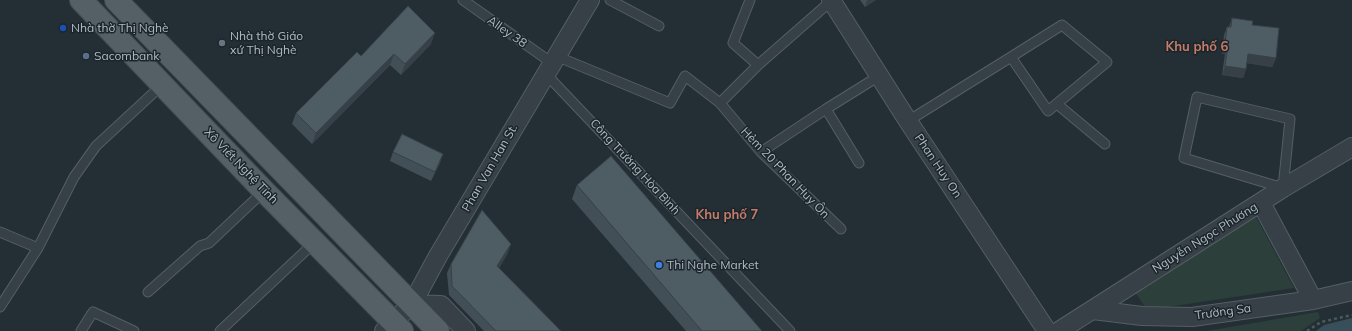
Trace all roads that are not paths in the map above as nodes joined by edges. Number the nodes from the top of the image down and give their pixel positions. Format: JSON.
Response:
{"nodes":[{"id":1,"x":82,"y":0,"type":"edge"},
{"id":2,"x":116,"y":0,"type":"edge"},
{"id":3,"x":463,"y":0,"type":"edge"},
{"id":4,"x":590,"y":0,"type":"edge"},
{"id":5,"x":610,"y":0,"type":"edge"},
{"id":6,"x":750,"y":0,"type":"edge"},
{"id":7,"x":831,"y":0,"type":"edge"},
{"id":8,"x":659,"y":26,"type":"dead end"},
{"id":9,"x":1011,"y":57,"type":"junction"},
{"id":10,"x":551,"y":64,"type":"junction"},
{"id":11,"x":758,"y":65,"type":"junction"},
{"id":12,"x":181,"y":68,"type":"junction"},
{"id":13,"x":879,"y":76,"type":"junction"},
{"id":14,"x":162,"y":85,"type":"junction"},
{"id":15,"x":720,"y":104,"type":"junction"},
{"id":16,"x":1057,"y":104,"type":"junction"},
{"id":17,"x":826,"y":109,"type":"junction"},
{"id":18,"x":908,"y":121,"type":"junction"},
{"id":19,"x":1106,"y":144,"type":"dead end"},
{"id":20,"x":1352,"y":147,"type":"edge"},
{"id":21,"x":761,"y":152,"type":"junction"},
{"id":22,"x":859,"y":163,"type":"dead end"},
{"id":23,"x":1283,"y":188,"type":"junction"},
{"id":24,"x":264,"y":190,"type":"junction"},
{"id":25,"x":1261,"y":203,"type":"junction"},
{"id":26,"x":841,"y":229,"type":"dead end"},
{"id":27,"x":0,"y":232,"type":"edge"},
{"id":28,"x":315,"y":242,"type":"junction"},
{"id":29,"x":38,"y":248,"type":"junction"},
{"id":30,"x":1352,"y":291,"type":"edge"},
{"id":31,"x":148,"y":292,"type":"dead end"},
{"id":32,"x":1313,"y":300,"type":"junction"},
{"id":33,"x":412,"y":304,"type":"junction"},
{"id":34,"x":0,"y":307,"type":"edge"},
{"id":35,"x":1093,"y":310,"type":"junction"},
{"id":36,"x":393,"y":328,"type":"edge"},
{"id":37,"x":81,"y":331,"type":"edge"},
{"id":38,"x":134,"y":331,"type":"edge"},
{"id":39,"x":220,"y":331,"type":"edge"},
{"id":40,"x":438,"y":331,"type":"edge"},
{"id":41,"x":466,"y":331,"type":"edge"},
{"id":42,"x":790,"y":331,"type":"edge"},
{"id":43,"x":1047,"y":331,"type":"edge"},
{"id":44,"x":1059,"y":331,"type":"edge"}],
"edges":[{"from":1,"to":14,"type":"main road","name":"Xô Viết Nghệ Tĩnh"},
{"from":2,"to":12,"type":"main road"},
{"from":3,"to":10,"type":"lane","name":"Alley 38"},
{"from":4,"to":10,"type":"street","name":"Phan Van Han St."},
{"from":5,"to":8,"type":"lane"},
{"from":6,"to":11,"type":"lane"},
{"from":7,"to":11,"type":"lane"},
{"from":7,"to":13,"type":"street","name":"Phan Huy On"},
{"from":9,"to":16,"type":"lane"},
{"from":9,"to":16,"type":"lane"},
{"from":9,"to":18,"type":"lane"},
{"from":10,"to":15,"type":"lane","name":"Hẻm 20 Phan Huy Ôn"},
{"from":10,"to":33,"type":"street","name":"Phan Van Han St."},
{"from":10,"to":42,"type":"lane","name":"Công Trường Hòa Bình"},
{"from":11,"to":15,"type":"lane"},
{"from":12,"to":14,"type":"main road"},
{"from":12,"to":33,"type":"main road"},
{"from":13,"to":17,"type":"lane"},
{"from":13,"to":18,"type":"street","name":"Phan Huy On"},
{"from":14,"to":24,"type":"main road","name":"Xô Viết Nghệ Tĩnh"},
{"from":14,"to":29,"type":"lane"},
{"from":15,"to":21,"type":"lane","name":"Hẻm 20 Phan Huy Ôn"},
{"from":16,"to":19,"type":"lane"},
{"from":17,"to":21,"type":"lane"},
{"from":17,"to":22,"type":"lane"},
{"from":18,"to":43,"type":"street","name":"Phan Huy On"},
{"from":20,"to":23,"type":"street","name":"Nguyễn Ngọc Phương"},
{"from":21,"to":26,"type":"lane","name":"Hẻm 20 Phan Huy Ôn"},
{"from":23,"to":23,"type":"lane"},
{"from":23,"to":25,"type":"street","name":"Nguyễn Ngọc Phương"},
{"from":24,"to":28,"type":"main road","name":"Xô Viết Nghệ Tĩnh"},
{"from":24,"to":31,"type":"lane"},
{"from":25,"to":32,"type":"street"},
{"from":25,"to":35,"type":"street","name":"Nguyễn Ngọc Phương"},
{"from":27,"to":29,"type":"lane"},
{"from":28,"to":36,"type":"main road","name":"Xô Viết Nghệ Tĩnh"},
{"from":28,"to":39,"type":"lane"},
{"from":29,"to":34,"type":"lane"},
{"from":30,"to":32,"type":"street","name":"Trường Sa"},
{"from":32,"to":35,"type":"street","name":"Trường Sa"},
{"from":33,"to":36,"type":"street","name":"Phan Van Han St."},
{"from":33,"to":40,"type":"main road"},
{"from":33,"to":41,"type":"street"},
{"from":35,"to":44,"type":"street","name":"Nguyễn Ngọc Phương"},
{"from":37,"to":38,"type":"lane"}]}
